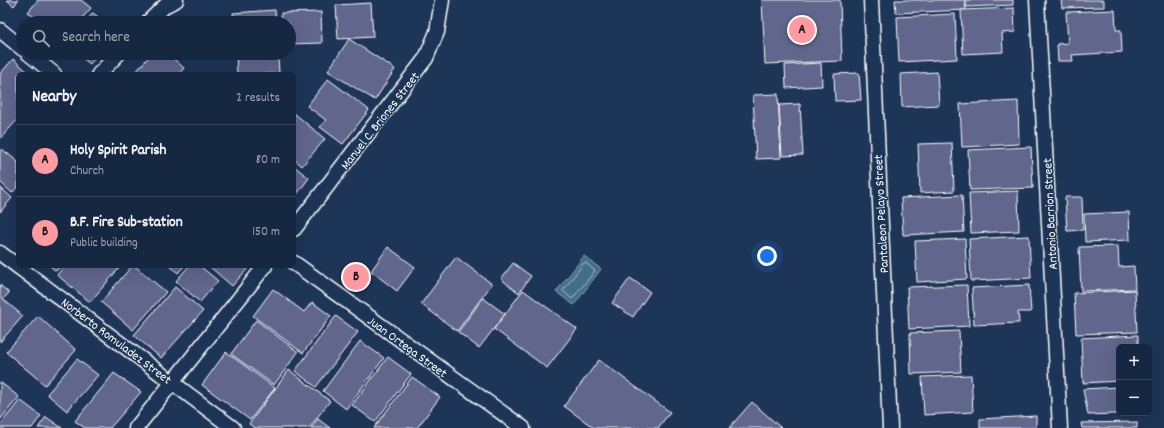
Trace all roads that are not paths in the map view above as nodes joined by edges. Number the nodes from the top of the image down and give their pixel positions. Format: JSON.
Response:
{"nodes":[{"id":1,"x":176,"y":0,"type":"edge"},
{"id":2,"x":442,"y":0,"type":"edge"},
{"id":3,"x":871,"y":0,"type":"edge"},
{"id":4,"x":1037,"y":0,"type":"edge"},
{"id":5,"x":154,"y":16,"type":"edge"},
{"id":6,"x":0,"y":30,"type":"edge"},
{"id":7,"x":16,"y":43,"type":"edge"},
{"id":8,"x":37,"y":60,"type":"edge"},
{"id":9,"x":112,"y":60,"type":"edge"},
{"id":10,"x":52,"y":72,"type":"edge"},
{"id":11,"x":101,"y":72,"type":"edge"},
{"id":12,"x":296,"y":226,"type":"edge"},
{"id":13,"x":0,"y":253,"type":"edge"},
{"id":14,"x":296,"y":264,"type":"edge"},
{"id":15,"x":16,"y":265,"type":"edge"},
{"id":16,"x":20,"y":268,"type":"edge"},
{"id":17,"x":263,"y":268,"type":"edge"},
{"id":18,"x":172,"y":382,"type":"junction"},
{"id":19,"x":136,"y":428,"type":"edge"},
{"id":20,"x":233,"y":428,"type":"edge"},
{"id":21,"x":523,"y":428,"type":"edge"},
{"id":22,"x":890,"y":428,"type":"edge"},
{"id":23,"x":1060,"y":428,"type":"edge"}],
"edges":[{"from":1,"to":5,"type":"street"},
{"from":2,"to":12,"type":"street","name":"Manuel C. Briones Street"},
{"from":3,"to":22,"type":"street","name":"Pantaleon Pelayo Street"},
{"from":4,"to":23,"type":"street","name":"Antonio Barrion Street"},
{"from":6,"to":7,"type":"street"},
{"from":8,"to":10,"type":"street"},
{"from":9,"to":11,"type":"street"},
{"from":13,"to":15,"type":"street","name":"Norberto Romuladez Street"},
{"from":14,"to":21,"type":"street","name":"Juan Ortega Street"},
{"from":16,"to":18,"type":"street","name":"Norberto Romuladez Street"},
{"from":17,"to":18,"type":"street"},
{"from":18,"to":19,"type":"street"},
{"from":18,"to":20,"type":"street","name":"Norberto Romuladez Street"}]}
